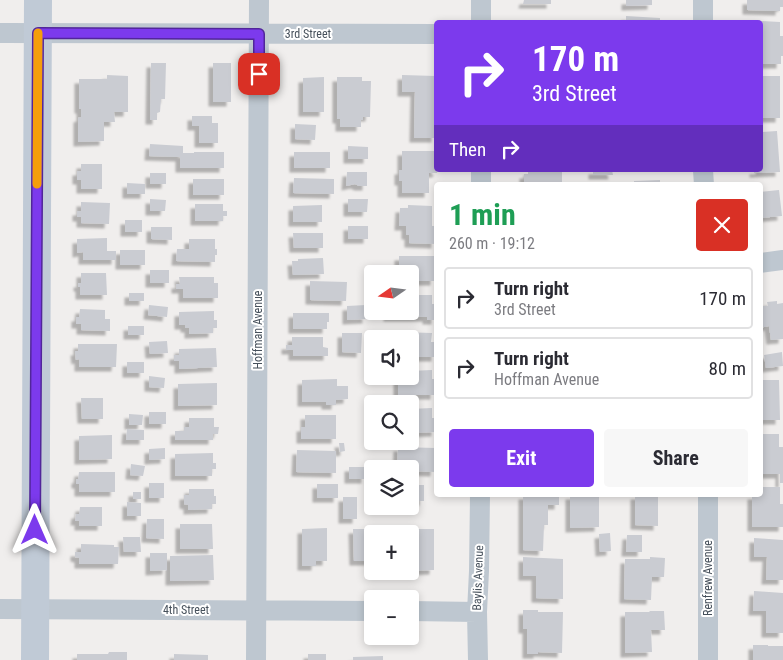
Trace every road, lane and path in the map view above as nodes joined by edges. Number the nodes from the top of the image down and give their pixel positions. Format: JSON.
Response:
{"nodes":[{"id":1,"x":38,"y":0,"type":"edge"},
{"id":2,"x":259,"y":0,"type":"edge"},
{"id":3,"x":481,"y":0,"type":"edge"},
{"id":4,"x":703,"y":0,"type":"edge"},
{"id":5,"x":481,"y":20,"type":"edge"},
{"id":6,"x":703,"y":20,"type":"edge"},
{"id":7,"x":0,"y":33,"type":"edge"},
{"id":8,"x":38,"y":33,"type":"junction"},
{"id":9,"x":259,"y":34,"type":"junction"},
{"id":10,"x":434,"y":34,"type":"edge"},
{"id":11,"x":783,"y":260,"type":"edge"},
{"id":12,"x":763,"y":263,"type":"edge"},
{"id":13,"x":480,"y":497,"type":"edge"},
{"id":14,"x":708,"y":497,"type":"edge"},
{"id":15,"x":0,"y":609,"type":"edge"},
{"id":16,"x":35,"y":609,"type":"junction"},
{"id":17,"x":257,"y":610,"type":"junction"},
{"id":18,"x":364,"y":611,"type":"edge"},
{"id":19,"x":419,"y":611,"type":"edge"},
{"id":20,"x":477,"y":612,"type":"junction"},
{"id":21,"x":35,"y":660,"type":"edge"},
{"id":22,"x":256,"y":660,"type":"edge"},
{"id":23,"x":478,"y":660,"type":"edge"},
{"id":24,"x":708,"y":660,"type":"edge"}],
"edges":[{"from":1,"to":8,"type":"street"},
{"from":2,"to":9,"type":"street","name":"Hoffman Avenue"},
{"from":3,"to":5,"type":"street"},
{"from":4,"to":6,"type":"street"},
{"from":7,"to":8,"type":"street","name":"3rd Street"},
{"from":8,"to":9,"type":"street","name":"3rd Street"},
{"from":8,"to":16,"type":"street"},
{"from":9,"to":10,"type":"street","name":"3rd Street"},
{"from":9,"to":17,"type":"street","name":"Hoffman Avenue"},
{"from":11,"to":12,"type":"street"},
{"from":13,"to":20,"type":"street","name":"Baylis Avenue"},
{"from":14,"to":24,"type":"street","name":"Renfrew Avenue"},
{"from":15,"to":16,"type":"street","name":"4th Street"},
{"from":16,"to":17,"type":"street","name":"4th Street"},
{"from":16,"to":21,"type":"street"},
{"from":17,"to":18,"type":"street","name":"4th Street"},
{"from":17,"to":22,"type":"street","name":"Hoffman Avenue"},
{"from":19,"to":20,"type":"street"},
{"from":20,"to":23,"type":"street","name":"Baylis Avenue"}]}
